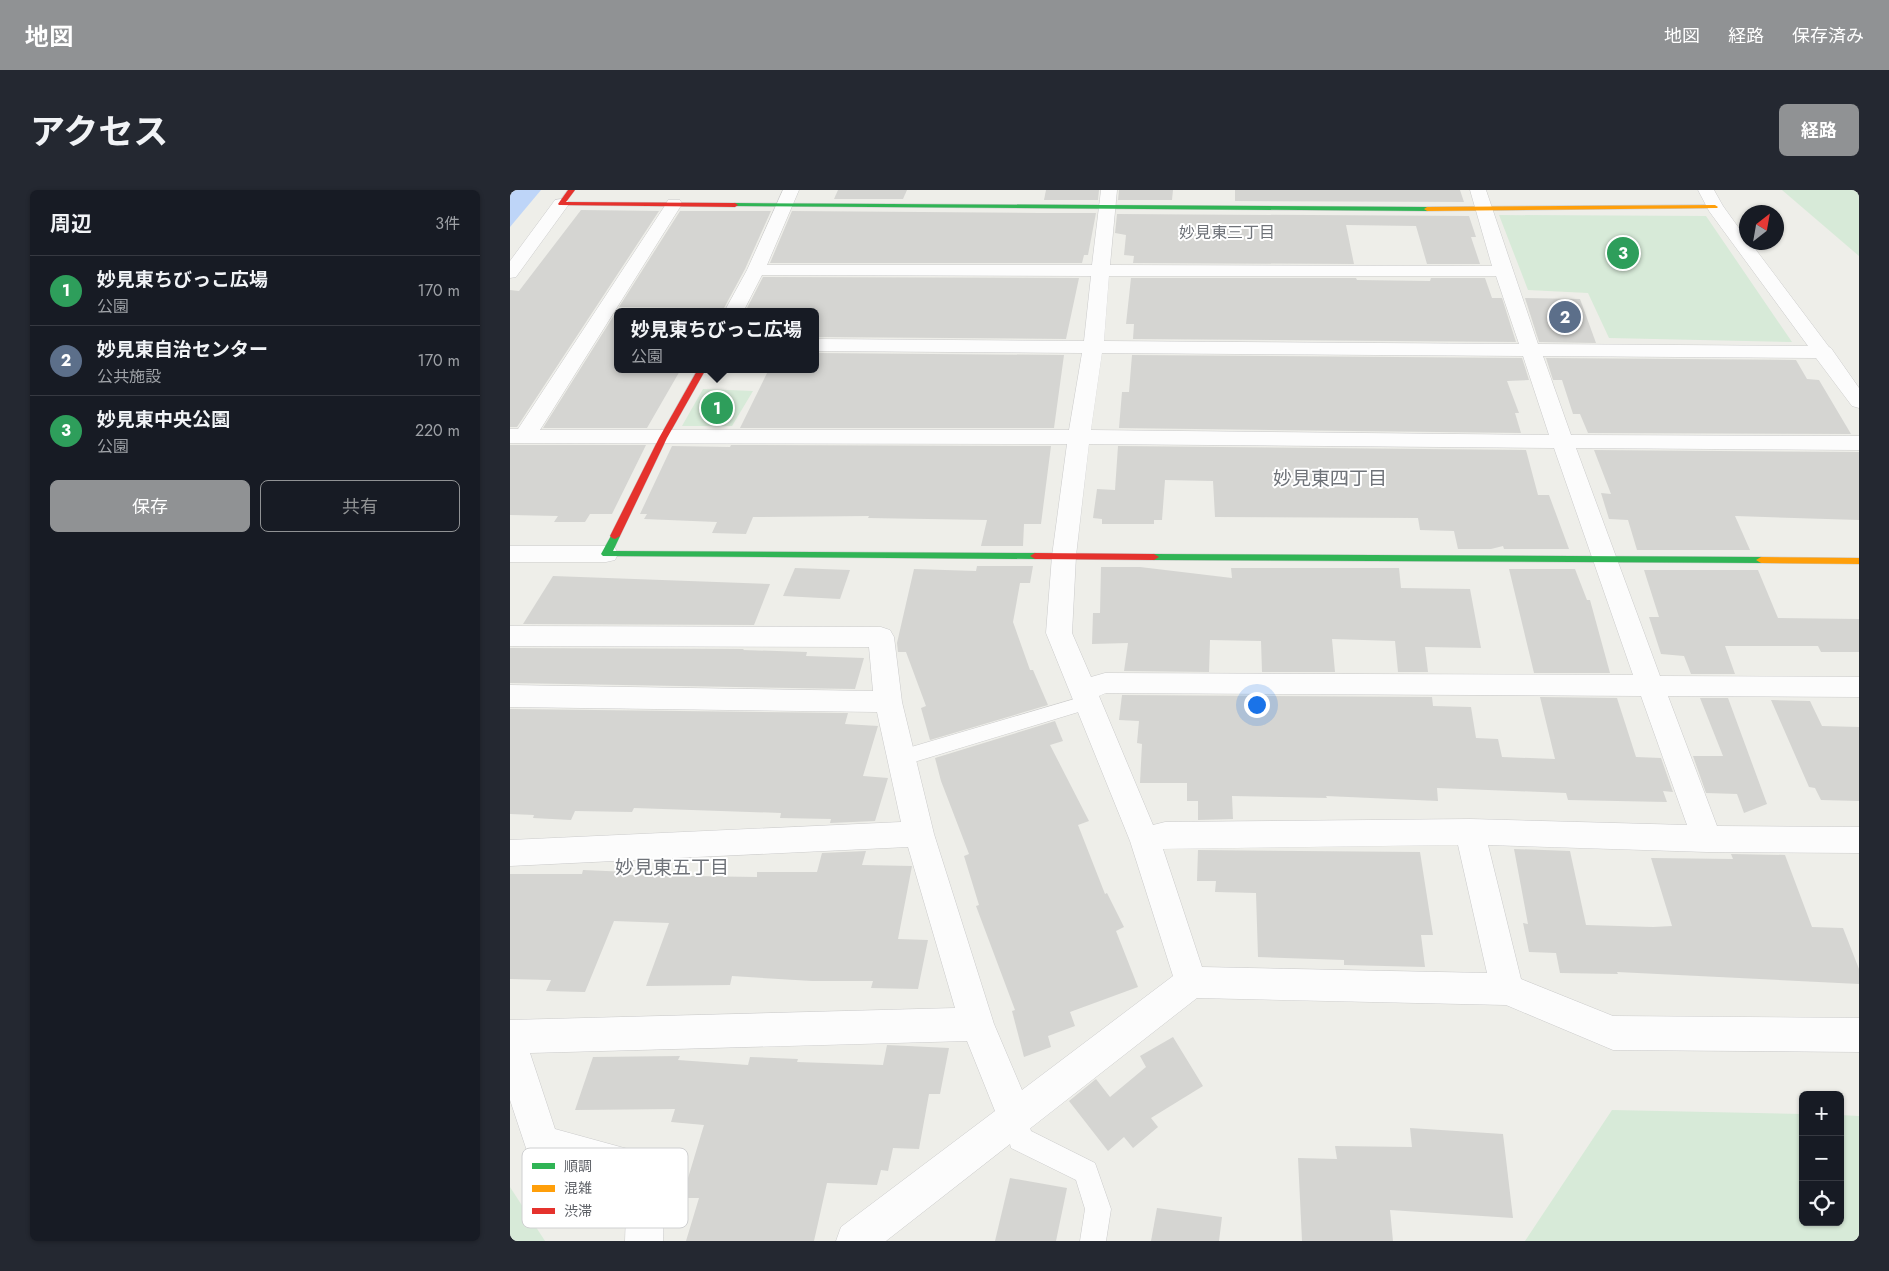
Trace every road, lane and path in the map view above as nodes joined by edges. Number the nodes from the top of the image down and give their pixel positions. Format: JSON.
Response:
{"nodes":[{"id":1,"x":1706,"y":190,"type":"edge"},
{"id":2,"x":566,"y":197,"type":"edge"},
{"id":3,"x":787,"y":198,"type":"edge"},
{"id":4,"x":1108,"y":198,"type":"edge"},
{"id":5,"x":1481,"y":200,"type":"edge"},
{"id":6,"x":674,"y":204,"type":"junction"},
{"id":7,"x":1715,"y":208,"type":"junction"},
{"id":8,"x":756,"y":270,"type":"junction"},
{"id":9,"x":1100,"y":270,"type":"junction"},
{"id":10,"x":1503,"y":271,"type":"junction"},
{"id":11,"x":510,"y":273,"type":"edge"},
{"id":12,"x":735,"y":308,"type":"edge"},
{"id":13,"x":819,"y":345,"type":"edge"},
{"id":14,"x":1093,"y":348,"type":"junction"},
{"id":15,"x":1531,"y":348,"type":"junction"},
{"id":16,"x":1824,"y":352,"type":"junction"},
{"id":17,"x":700,"y":373,"type":"edge"},
{"id":18,"x":1859,"y":402,"type":"edge"},
{"id":19,"x":517,"y":436,"type":"edge"},
{"id":20,"x":663,"y":438,"type":"junction"},
{"id":21,"x":1078,"y":438,"type":"junction"},
{"id":22,"x":1564,"y":443,"type":"junction"},
{"id":23,"x":1859,"y":443,"type":"edge"},
{"id":24,"x":510,"y":554,"type":"edge"},
{"id":25,"x":606,"y":554,"type":"junction"},
{"id":26,"x":1064,"y":556,"type":"junction"},
{"id":27,"x":1604,"y":561,"type":"junction"},
{"id":28,"x":1859,"y":561,"type":"edge"},
{"id":29,"x":510,"y":636,"type":"edge"},
{"id":30,"x":1649,"y":686,"type":"junction"},
{"id":31,"x":1859,"y":687,"type":"edge"},
{"id":32,"x":510,"y":696,"type":"edge"},
{"id":33,"x":1085,"y":697,"type":"junction"},
{"id":34,"x":888,"y":702,"type":"junction"},
{"id":35,"x":901,"y":758,"type":"junction"},
{"id":36,"x":1470,"y":832,"type":"junction"},
{"id":37,"x":919,"y":834,"type":"junction"},
{"id":38,"x":1707,"y":839,"type":"junction"},
{"id":39,"x":1859,"y":840,"type":"edge"},
{"id":40,"x":1145,"y":841,"type":"junction"},
{"id":41,"x":510,"y":853,"type":"edge"},
{"id":42,"x":1191,"y":982,"type":"junction"},
{"id":43,"x":1507,"y":989,"type":"junction"},
{"id":44,"x":978,"y":1024,"type":"junction"},
{"id":45,"x":1859,"y":1035,"type":"edge"},
{"id":46,"x":510,"y":1037,"type":"edge"},
{"id":47,"x":510,"y":1045,"type":"edge"},
{"id":48,"x":1015,"y":1116,"type":"junction"},
{"id":49,"x":556,"y":1148,"type":"edge"},
{"id":50,"x":644,"y":1228,"type":"edge"},
{"id":51,"x":644,"y":1241,"type":"edge"},
{"id":52,"x":855,"y":1241,"type":"edge"},
{"id":53,"x":1093,"y":1241,"type":"edge"}],
"edges":[{"from":1,"to":7,"type":"street"},
{"from":2,"to":6,"type":"street"},
{"from":2,"to":11,"type":"street"},
{"from":3,"to":4,"type":"street"},
{"from":3,"to":6,"type":"street"},
{"from":3,"to":8,"type":"street"},
{"from":4,"to":5,"type":"street"},
{"from":4,"to":9,"type":"street"},
{"from":5,"to":7,"type":"street"},
{"from":5,"to":10,"type":"street"},
{"from":6,"to":19,"type":"street"},
{"from":7,"to":16,"type":"street"},
{"from":8,"to":9,"type":"street"},
{"from":8,"to":12,"type":"street"},
{"from":9,"to":10,"type":"street"},
{"from":9,"to":14,"type":"street"},
{"from":10,"to":15,"type":"street"},
{"from":13,"to":14,"type":"street"},
{"from":14,"to":15,"type":"street"},
{"from":14,"to":21,"type":"street"},
{"from":15,"to":16,"type":"street"},
{"from":15,"to":22,"type":"street"},
{"from":16,"to":18,"type":"street"},
{"from":17,"to":20,"type":"street"},
{"from":19,"to":20,"type":"street"},
{"from":20,"to":21,"type":"street"},
{"from":20,"to":25,"type":"street"},
{"from":21,"to":22,"type":"street"},
{"from":21,"to":26,"type":"street"},
{"from":22,"to":23,"type":"street"},
{"from":22,"to":27,"type":"street"},
{"from":24,"to":25,"type":"street"},
{"from":25,"to":26,"type":"street"},
{"from":26,"to":27,"type":"street"},
{"from":26,"to":33,"type":"street"},
{"from":27,"to":28,"type":"street"},
{"from":27,"to":30,"type":"street"},
{"from":29,"to":34,"type":"street"},
{"from":30,"to":31,"type":"street"},
{"from":30,"to":33,"type":"street"},
{"from":30,"to":38,"type":"street"},
{"from":32,"to":34,"type":"street"},
{"from":33,"to":35,"type":"lane"},
{"from":33,"to":40,"type":"street"},
{"from":34,"to":35,"type":"street"},
{"from":35,"to":37,"type":"street"},
{"from":36,"to":38,"type":"street"},
{"from":36,"to":40,"type":"street"},
{"from":36,"to":43,"type":"street"},
{"from":37,"to":41,"type":"street"},
{"from":37,"to":44,"type":"street"},
{"from":38,"to":39,"type":"street"},
{"from":40,"to":42,"type":"street"},
{"from":42,"to":43,"type":"street"},
{"from":42,"to":48,"type":"street"},
{"from":43,"to":45,"type":"street"},
{"from":44,"to":46,"type":"street"},
{"from":44,"to":48,"type":"street"},
{"from":47,"to":49,"type":"street"},
{"from":48,"to":52,"type":"street"},
{"from":48,"to":53,"type":"lane"},
{"from":50,"to":51,"type":"street"}]}
